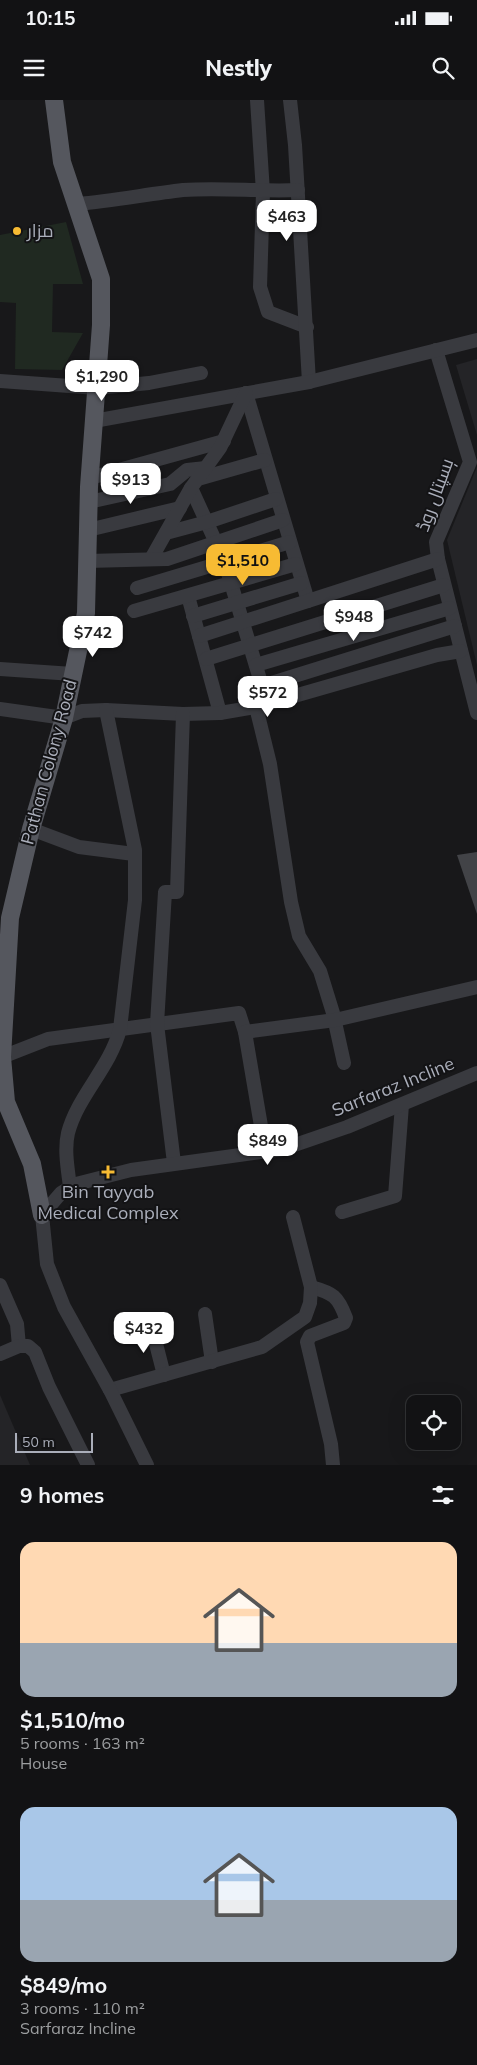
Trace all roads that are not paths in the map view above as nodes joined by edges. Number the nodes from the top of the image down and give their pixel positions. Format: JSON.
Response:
{"nodes":[{"id":1,"x":54,"y":100,"type":"edge"},
{"id":2,"x":257,"y":100,"type":"edge"},
{"id":3,"x":290,"y":100,"type":"edge"},
{"id":4,"x":298,"y":190,"type":"junction"},
{"id":5,"x":263,"y":192,"type":"junction"},
{"id":6,"x":77,"y":204,"type":"junction"},
{"id":7,"x":307,"y":327,"type":"junction"},
{"id":8,"x":477,"y":340,"type":"edge"},
{"id":9,"x":436,"y":350,"type":"junction"},
{"id":10,"x":201,"y":373,"type":"dead end"},
{"id":11,"x":0,"y":381,"type":"edge"},
{"id":12,"x":309,"y":382,"type":"junction"},
{"id":13,"x":96,"y":388,"type":"junction"},
{"id":14,"x":246,"y":392,"type":"junction"},
{"id":15,"x":94,"y":420,"type":"junction"},
{"id":16,"x":224,"y":441,"type":"junction"},
{"id":17,"x":265,"y":460,"type":"junction"},
{"id":18,"x":90,"y":478,"type":"junction"},
{"id":19,"x":199,"y":478,"type":"junction"},
{"id":20,"x":276,"y":498,"type":"junction"},
{"id":21,"x":89,"y":502,"type":"junction"},
{"id":22,"x":180,"y":508,"type":"junction"},
{"id":23,"x":283,"y":520,"type":"junction"},
{"id":24,"x":207,"y":522,"type":"junction"},
{"id":25,"x":88,"y":530,"type":"junction"},
{"id":26,"x":166,"y":533,"type":"junction"},
{"id":27,"x":216,"y":542,"type":"junction"},
{"id":28,"x":290,"y":542,"type":"junction"},
{"id":29,"x":151,"y":559,"type":"junction"},
{"id":30,"x":438,"y":559,"type":"junction"},
{"id":31,"x":87,"y":561,"type":"junction"},
{"id":32,"x":224,"y":562,"type":"junction"},
{"id":33,"x":296,"y":564,"type":"junction"},
{"id":34,"x":231,"y":583,"type":"junction"},
{"id":35,"x":302,"y":583,"type":"junction"},
{"id":36,"x":444,"y":585,"type":"junction"},
{"id":37,"x":137,"y":588,"type":"dead end"},
{"id":38,"x":188,"y":596,"type":"junction"},
{"id":39,"x":308,"y":601,"type":"junction"},
{"id":40,"x":237,"y":603,"type":"junction"},
{"id":41,"x":450,"y":608,"type":"junction"},
{"id":42,"x":134,"y":611,"type":"dead end"},
{"id":43,"x":193,"y":616,"type":"junction"},
{"id":44,"x":242,"y":622,"type":"junction"},
{"id":45,"x":454,"y":626,"type":"junction"},
{"id":46,"x":199,"y":636,"type":"junction"},
{"id":47,"x":250,"y":645,"type":"junction"},
{"id":48,"x":461,"y":652,"type":"junction"},
{"id":49,"x":206,"y":659,"type":"junction"},
{"id":50,"x":256,"y":665,"type":"junction"},
{"id":51,"x":0,"y":669,"type":"edge"},
{"id":52,"x":73,"y":674,"type":"junction"},
{"id":53,"x":262,"y":686,"type":"junction"},
{"id":54,"x":256,"y":707,"type":"junction"},
{"id":55,"x":0,"y":708,"type":"edge"},
{"id":56,"x":106,"y":710,"type":"junction"},
{"id":57,"x":220,"y":713,"type":"junction"},
{"id":58,"x":477,"y":713,"type":"edge"},
{"id":59,"x":183,"y":714,"type":"junction"},
{"id":60,"x":64,"y":718,"type":"junction"},
{"id":61,"x":31,"y":829,"type":"junction"},
{"id":62,"x":134,"y":854,"type":"junction"},
{"id":63,"x":477,"y":987,"type":"edge"},
{"id":64,"x":335,"y":1020,"type":"junction"},
{"id":65,"x":158,"y":1024,"type":"junction"},
{"id":66,"x":120,"y":1029,"type":"junction"},
{"id":67,"x":245,"y":1032,"type":"junction"},
{"id":68,"x":2,"y":1057,"type":"junction"},
{"id":69,"x":344,"y":1063,"type":"dead end"},
{"id":70,"x":477,"y":1073,"type":"edge"},
{"id":71,"x":402,"y":1105,"type":"junction"},
{"id":72,"x":261,"y":1126,"type":"dead end"},
{"id":73,"x":174,"y":1163,"type":"junction"},
{"id":74,"x":70,"y":1187,"type":"junction"},
{"id":75,"x":342,"y":1212,"type":"dead end"},
{"id":76,"x":42,"y":1215,"type":"junction"},
{"id":77,"x":293,"y":1217,"type":"dead end"},
{"id":78,"x":0,"y":1285,"type":"edge"},
{"id":79,"x":311,"y":1287,"type":"junction"},
{"id":80,"x":205,"y":1314,"type":"dead end"},
{"id":81,"x":147,"y":1324,"type":"dead end"},
{"id":82,"x":19,"y":1346,"type":"junction"},
{"id":83,"x":0,"y":1354,"type":"edge"},
{"id":84,"x":212,"y":1362,"type":"junction"},
{"id":85,"x":164,"y":1375,"type":"junction"},
{"id":86,"x":110,"y":1390,"type":"junction"},
{"id":87,"x":88,"y":1465,"type":"edge"},
{"id":88,"x":147,"y":1465,"type":"edge"},
{"id":89,"x":334,"y":1465,"type":"edge"}],
"edges":[{"from":1,"to":6,"type":"main road","name":"Pathan Colony Road"},
{"from":2,"to":5,"type":"street"},
{"from":3,"to":4,"type":"street"},
{"from":4,"to":5,"type":"street"},
{"from":4,"to":7,"type":"street"},
{"from":5,"to":6,"type":"street"},
{"from":5,"to":7,"type":"street"},
{"from":6,"to":13,"type":"main road","name":"Pathan Colony Road"},
{"from":7,"to":12,"type":"street"},
{"from":8,"to":9,"type":"street"},
{"from":9,"to":12,"type":"street"},
{"from":9,"to":30,"type":"street","name":"ہسپتال روڈ"},
{"from":10,"to":13,"type":"street"},
{"from":11,"to":13,"type":"street"},
{"from":12,"to":14,"type":"street"},
{"from":13,"to":15,"type":"main road","name":"Pathan Colony Road"},
{"from":14,"to":15,"type":"street"},
{"from":14,"to":16,"type":"street"},
{"from":14,"to":17,"type":"street"},
{"from":15,"to":18,"type":"main road","name":"Pathan Colony Road"},
{"from":16,"to":18,"type":"street"},
{"from":16,"to":19,"type":"street"},
{"from":17,"to":19,"type":"street"},
{"from":17,"to":20,"type":"street"},
{"from":18,"to":21,"type":"main road","name":"Pathan Colony Road"},
{"from":19,"to":21,"type":"street"},
{"from":19,"to":22,"type":"street"},
{"from":19,"to":24,"type":"street"},
{"from":20,"to":23,"type":"street"},
{"from":20,"to":24,"type":"street"},
{"from":21,"to":25,"type":"main road","name":"Pathan Colony Road"},
{"from":22,"to":25,"type":"street"},
{"from":22,"to":26,"type":"street"},
{"from":23,"to":27,"type":"street"},
{"from":23,"to":28,"type":"street"},
{"from":24,"to":26,"type":"street"},
{"from":24,"to":27,"type":"street"},
{"from":25,"to":31,"type":"main road","name":"Pathan Colony Road"},
{"from":26,"to":29,"type":"street"},
{"from":27,"to":29,"type":"street"},
{"from":27,"to":32,"type":"street"},
{"from":28,"to":32,"type":"street"},
{"from":28,"to":33,"type":"street"},
{"from":29,"to":31,"type":"street"},
{"from":30,"to":36,"type":"street","name":"ہسپتال روڈ"},
{"from":30,"to":39,"type":"street"},
{"from":31,"to":52,"type":"main road","name":"Pathan Colony Road"},
{"from":32,"to":34,"type":"street"},
{"from":32,"to":37,"type":"street"},
{"from":33,"to":34,"type":"street"},
{"from":33,"to":35,"type":"street"},
{"from":34,"to":38,"type":"street"},
{"from":34,"to":40,"type":"street"},
{"from":35,"to":39,"type":"street"},
{"from":35,"to":40,"type":"street"},
{"from":36,"to":41,"type":"street","name":"ہسپتال روڈ"},
{"from":36,"to":47,"type":"street"},
{"from":38,"to":42,"type":"street"},
{"from":38,"to":43,"type":"street"},
{"from":39,"to":44,"type":"street"},
{"from":40,"to":43,"type":"street"},
{"from":40,"to":44,"type":"street"},
{"from":41,"to":45,"type":"street","name":"ہسپتال روڈ"},
{"from":41,"to":50,"type":"street"},
{"from":43,"to":46,"type":"street"},
{"from":44,"to":46,"type":"street"},
{"from":44,"to":47,"type":"street"},
{"from":45,"to":48,"type":"street","name":"ہسپتال روڈ"},
{"from":45,"to":53,"type":"street"},
{"from":46,"to":49,"type":"street"},
{"from":47,"to":49,"type":"street"},
{"from":47,"to":50,"type":"street"},
{"from":48,"to":54,"type":"street"},
{"from":48,"to":58,"type":"street","name":"ہسپتال روڈ"},
{"from":49,"to":57,"type":"street"},
{"from":50,"to":53,"type":"street"},
{"from":51,"to":52,"type":"street"},
{"from":52,"to":60,"type":"main road","name":"Pathan Colony Road"},
{"from":53,"to":54,"type":"street"},
{"from":54,"to":57,"type":"street"},
{"from":54,"to":64,"type":"street"},
{"from":55,"to":60,"type":"street"},
{"from":56,"to":59,"type":"street"},
{"from":56,"to":60,"type":"street"},
{"from":56,"to":62,"type":"street"},
{"from":57,"to":59,"type":"street"},
{"from":59,"to":65,"type":"street"},
{"from":60,"to":61,"type":"main road","name":"Pathan Colony Road"},
{"from":61,"to":62,"type":"street"},
{"from":61,"to":68,"type":"main road","name":"Pathan Colony Road"},
{"from":62,"to":66,"type":"street"},
{"from":63,"to":64,"type":"street"},
{"from":64,"to":67,"type":"street"},
{"from":64,"to":69,"type":"street"},
{"from":65,"to":66,"type":"street"},
{"from":65,"to":67,"type":"street"},
{"from":65,"to":73,"type":"street"},
{"from":66,"to":68,"type":"street"},
{"from":66,"to":74,"type":"street"},
{"from":67,"to":72,"type":"street"},
{"from":68,"to":76,"type":"main road","name":"Pathan Colony Road"},
{"from":70,"to":71,"type":"street","name":"Sarfaraz Incline"},
{"from":71,"to":73,"type":"street","name":"Sarfaraz Incline"},
{"from":71,"to":75,"type":"street"},
{"from":73,"to":74,"type":"street","name":"Sarfaraz Incline"},
{"from":74,"to":76,"type":"street","name":"Sarfaraz Incline"},
{"from":76,"to":86,"type":"street"},
{"from":77,"to":79,"type":"street"},
{"from":78,"to":82,"type":"street"},
{"from":79,"to":84,"type":"street"},
{"from":79,"to":89,"type":"street"},
{"from":80,"to":84,"type":"street"},
{"from":81,"to":85,"type":"street"},
{"from":82,"to":83,"type":"street"},
{"from":82,"to":87,"type":"street"},
{"from":84,"to":85,"type":"street"},
{"from":85,"to":86,"type":"street"},
{"from":86,"to":88,"type":"street"}]}
